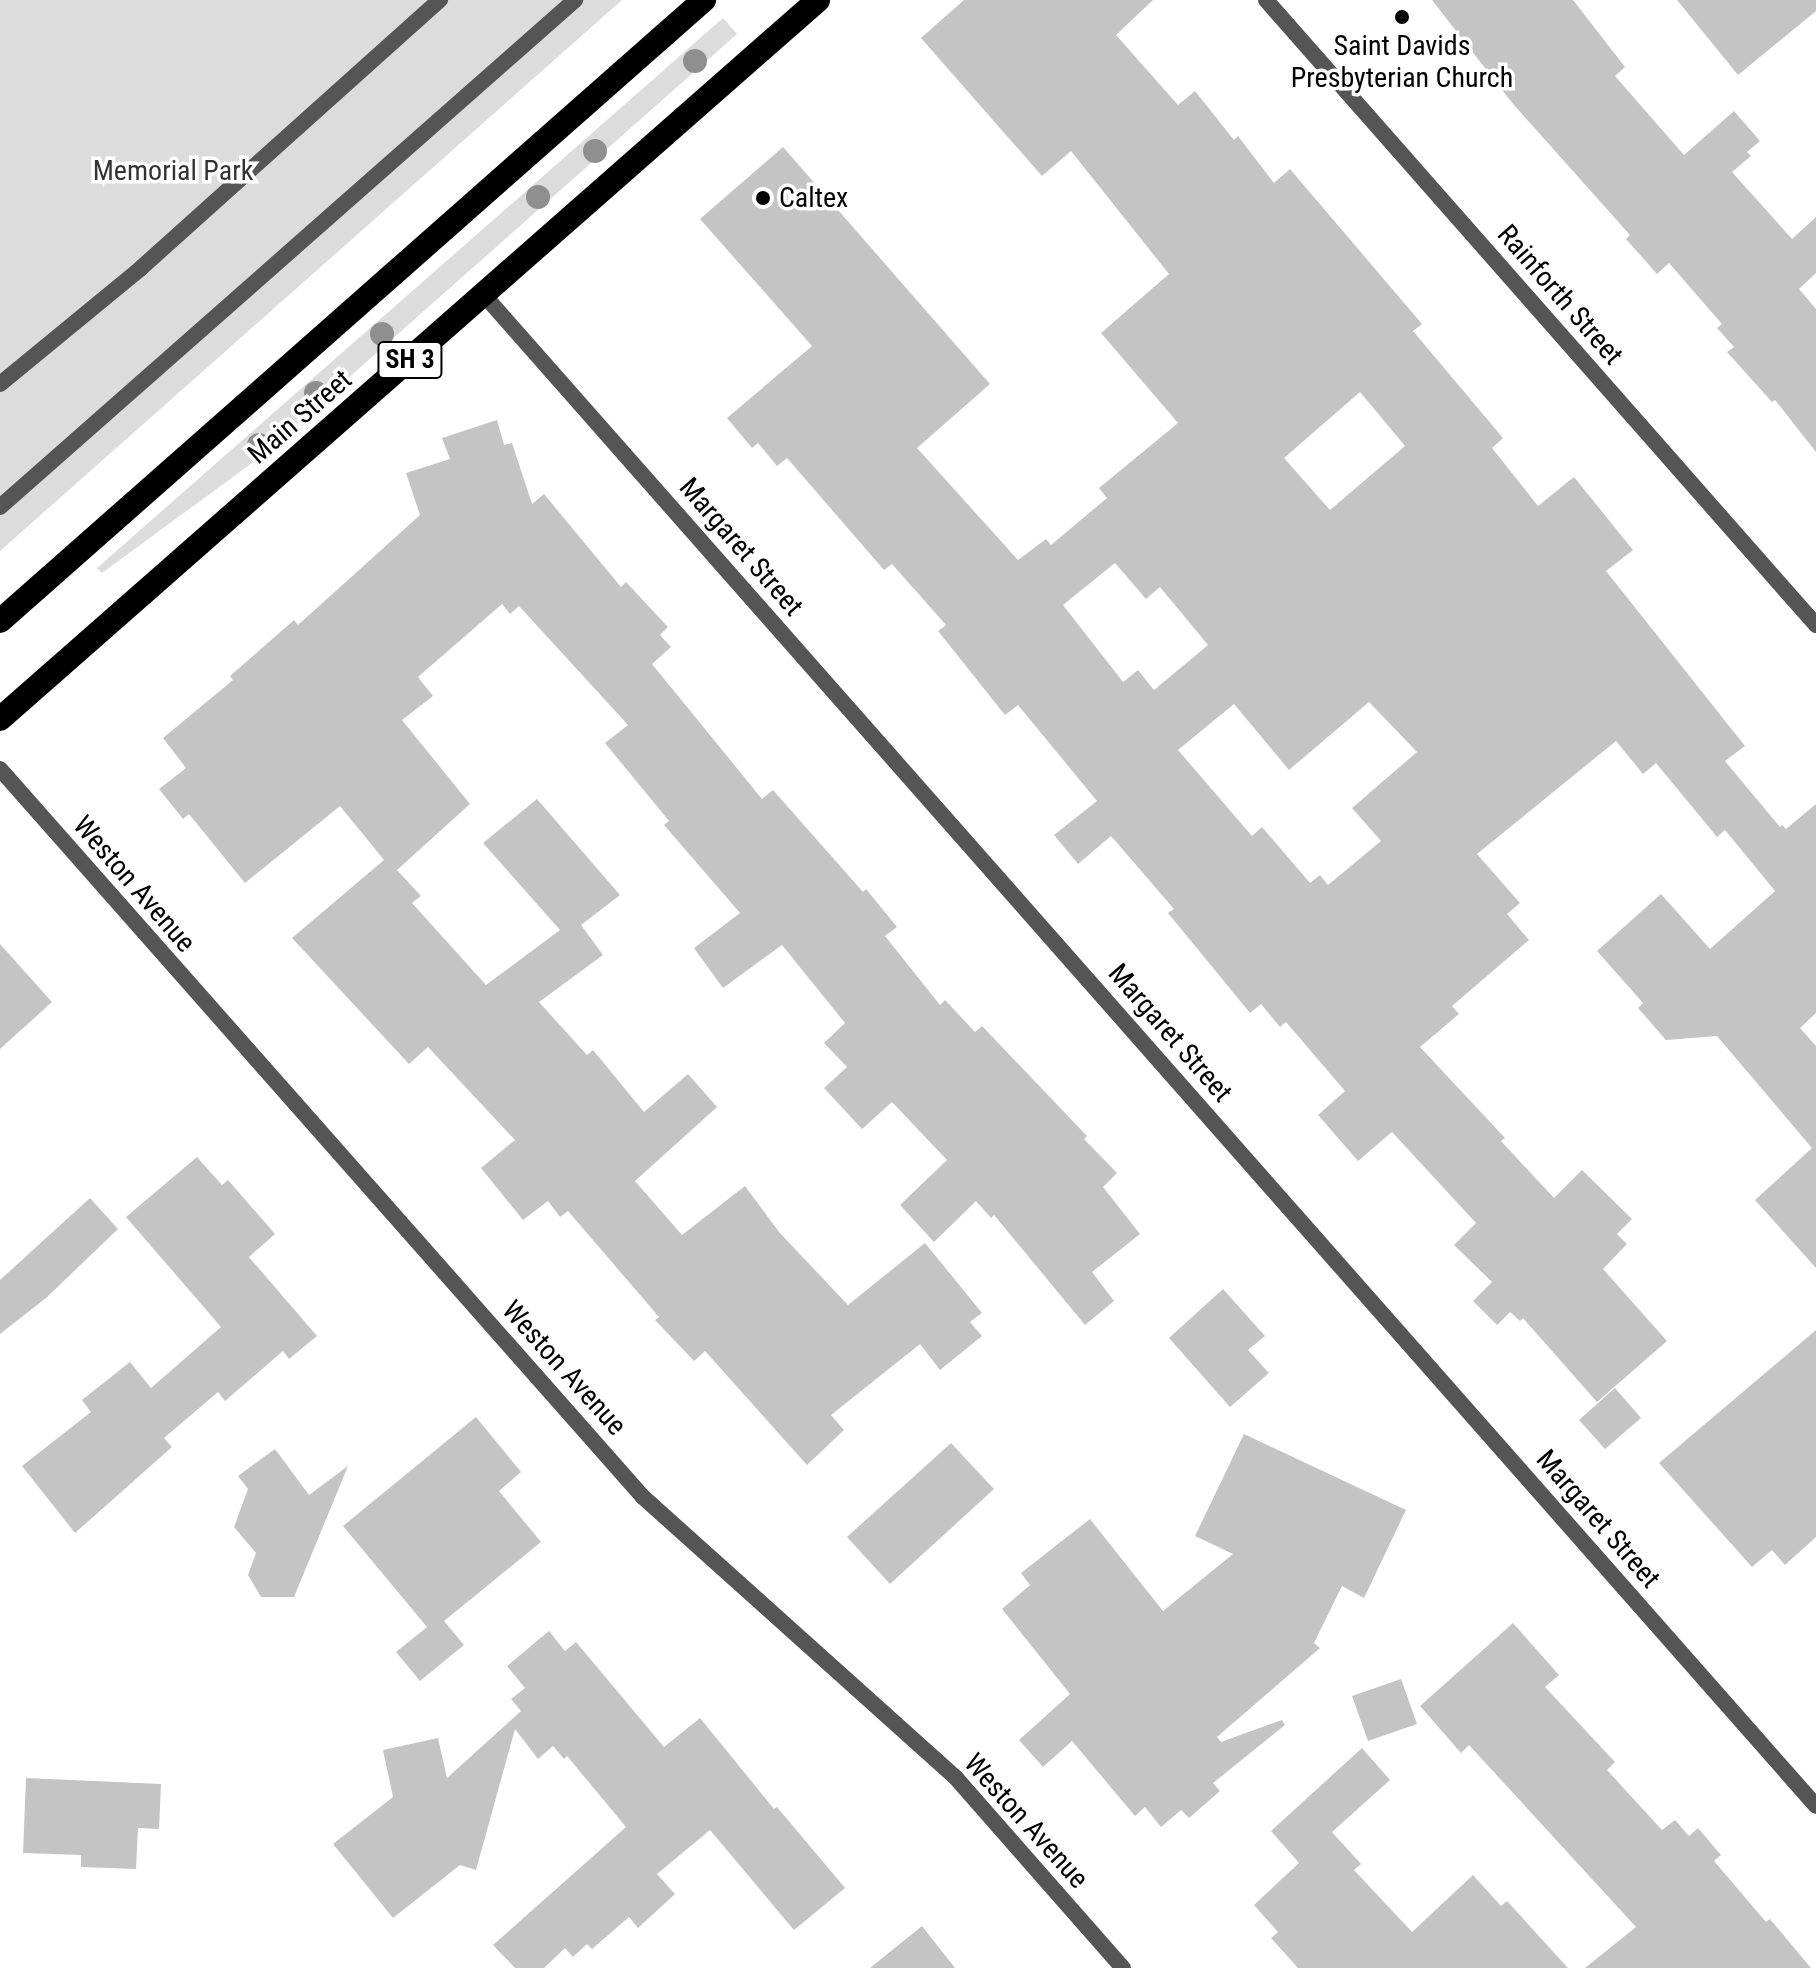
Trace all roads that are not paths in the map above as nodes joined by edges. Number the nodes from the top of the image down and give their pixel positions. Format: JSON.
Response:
{"nodes":[{"id":1,"x":440,"y":0,"type":"edge"},
{"id":2,"x":575,"y":0,"type":"edge"},
{"id":3,"x":704,"y":0,"type":"edge"},
{"id":4,"x":818,"y":0,"type":"edge"},
{"id":5,"x":1266,"y":0,"type":"edge"},
{"id":6,"x":484,"y":295,"type":"junction"},
{"id":7,"x":0,"y":384,"type":"edge"},
{"id":8,"x":0,"y":507,"type":"edge"},
{"id":9,"x":0,"y":621,"type":"edge"},
{"id":10,"x":1816,"y":625,"type":"edge"},
{"id":11,"x":0,"y":719,"type":"edge"},
{"id":12,"x":0,"y":769,"type":"edge"},
{"id":13,"x":1816,"y":1806,"type":"edge"},
{"id":14,"x":1123,"y":1968,"type":"edge"}],
"edges":[{"from":1,"to":7,"type":"street"},
{"from":2,"to":8,"type":"street"},
{"from":3,"to":9,"type":"highway","name":"Main Street","number":"SH 3"},
{"from":4,"to":6,"type":"highway","name":"Main Street","number":"SH 3"},
{"from":5,"to":10,"type":"street","name":"Rainforth Street"},
{"from":6,"to":11,"type":"highway","name":"Main Street","number":"SH 3"},
{"from":6,"to":13,"type":"street","name":"Margaret Street"},
{"from":12,"to":14,"type":"street","name":"Weston Avenue"}]}
